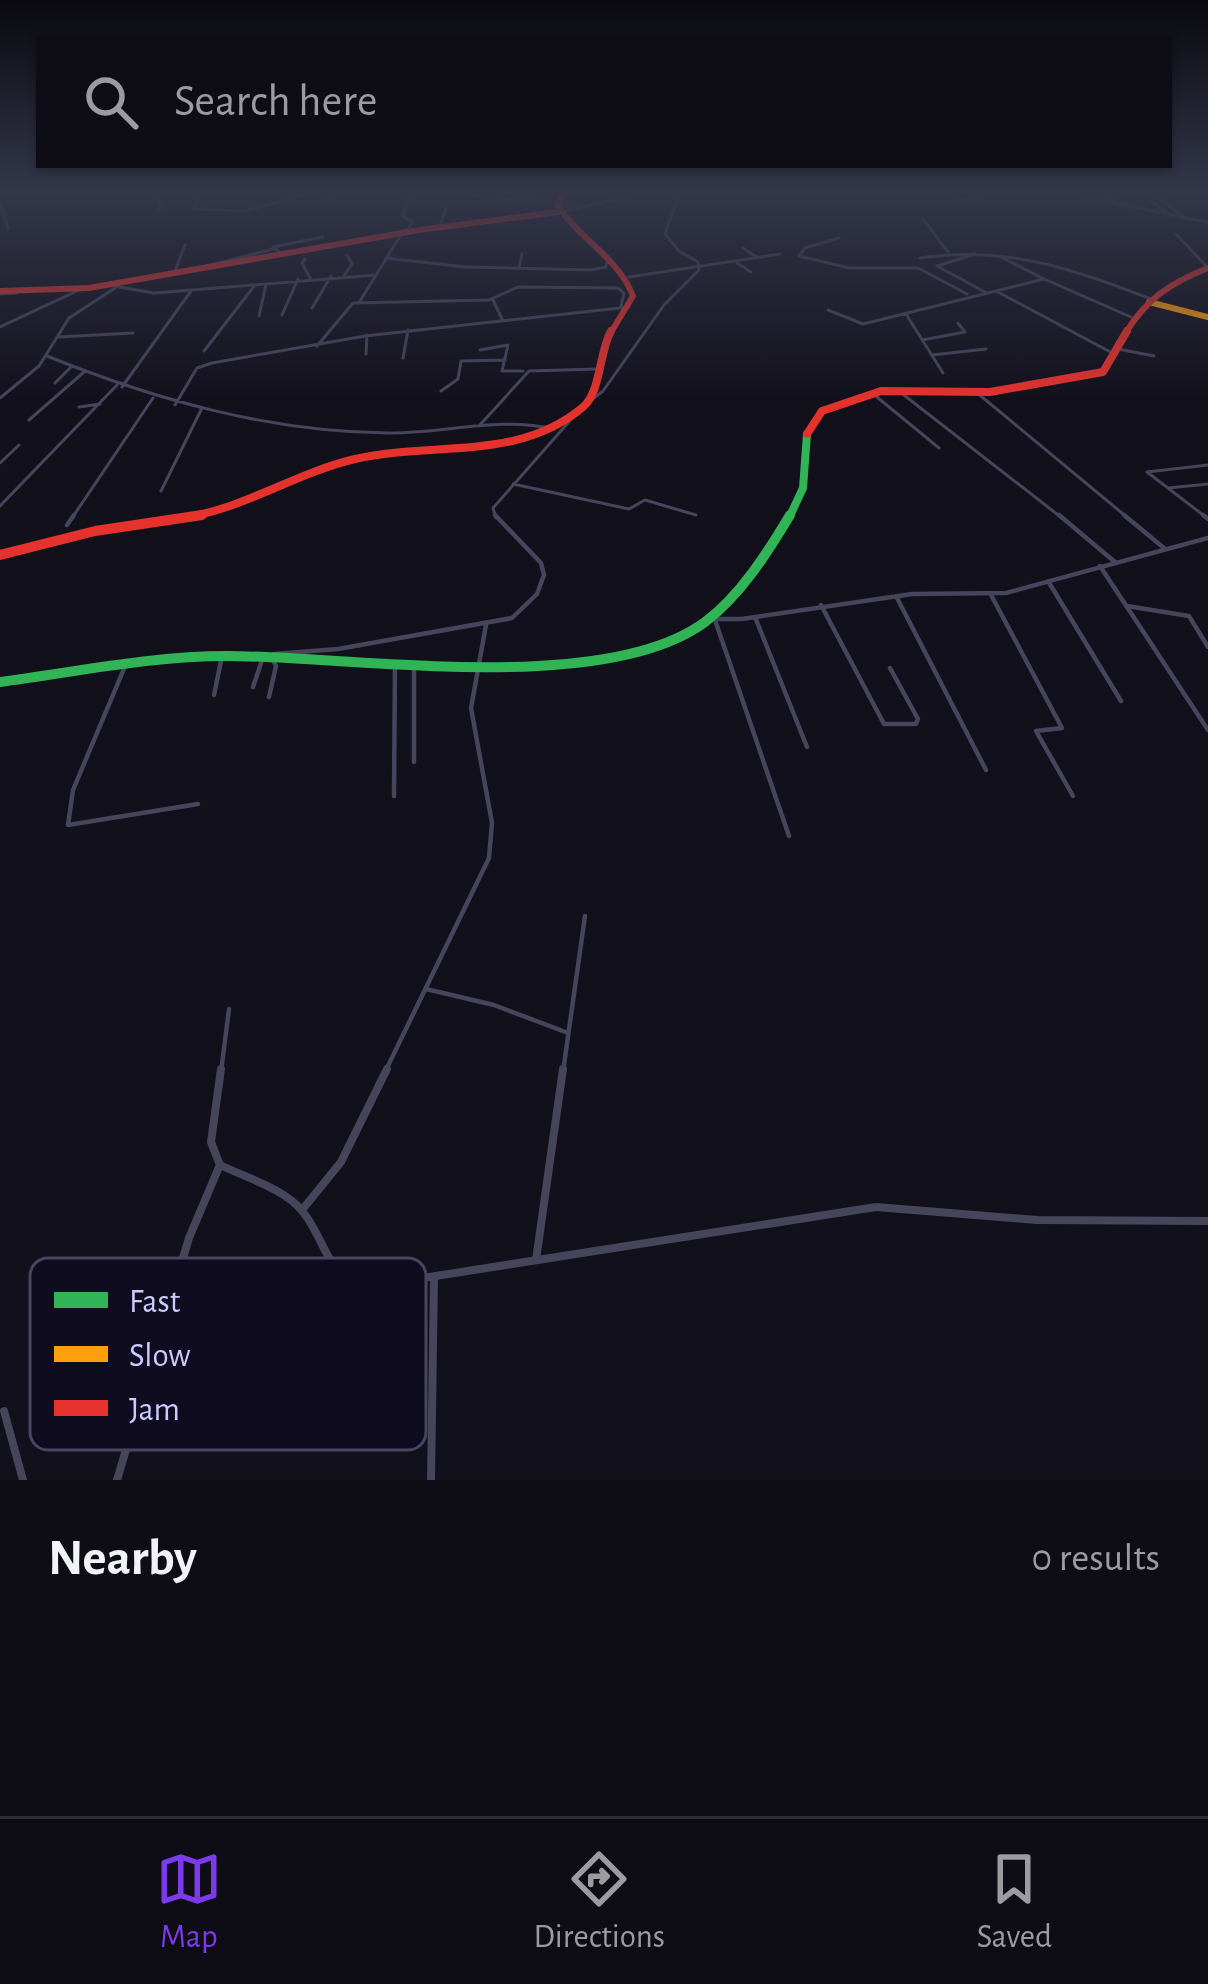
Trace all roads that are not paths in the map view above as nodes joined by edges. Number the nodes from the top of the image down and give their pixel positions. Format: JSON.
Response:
{"nodes":[{"id":1,"x":179,"y":261,"type":"edge"},
{"id":2,"x":226,"y":261,"type":"edge"},
{"id":3,"x":232,"y":261,"type":"edge"},
{"id":4,"x":303,"y":261,"type":"edge"},
{"id":5,"x":350,"y":261,"type":"edge"},
{"id":6,"x":384,"y":261,"type":"edge"},
{"id":7,"x":427,"y":261,"type":"edge"},
{"id":8,"x":520,"y":261,"type":"edge"},
{"id":9,"x":608,"y":261,"type":"edge"},
{"id":10,"x":613,"y":261,"type":"edge"},
{"id":11,"x":696,"y":261,"type":"edge"},
{"id":12,"x":747,"y":261,"type":"edge"},
{"id":13,"x":820,"y":261,"type":"edge"},
{"id":14,"x":953,"y":261,"type":"edge"},
{"id":15,"x":1006,"y":261,"type":"edge"},
{"id":16,"x":1053,"y":261,"type":"edge"},
{"id":17,"x":736,"y":263,"type":"junction"},
{"id":18,"x":207,"y":266,"type":"junction"},
{"id":19,"x":324,"y":266,"type":"dead end"},
{"id":20,"x":519,"y":268,"type":"junction"},
{"id":21,"x":1208,"y":268,"type":"edge"},
{"id":22,"x":699,"y":270,"type":"junction"},
{"id":23,"x":175,"y":271,"type":"junction"},
{"id":24,"x":751,"y":272,"type":"dead end"},
{"id":25,"x":376,"y":275,"type":"junction"},
{"id":26,"x":344,"y":276,"type":"junction"},
{"id":27,"x":329,"y":277,"type":"junction"},
{"id":28,"x":629,"y":277,"type":"junction"},
{"id":29,"x":310,"y":278,"type":"junction"},
{"id":30,"x":298,"y":279,"type":"junction"},
{"id":31,"x":1044,"y":280,"type":"junction"},
{"id":32,"x":266,"y":284,"type":"junction"},
{"id":33,"x":255,"y":285,"type":"junction"},
{"id":34,"x":112,"y":286,"type":"junction"},
{"id":35,"x":79,"y":290,"type":"junction"},
{"id":36,"x":191,"y":291,"type":"junction"},
{"id":37,"x":996,"y":291,"type":"junction"},
{"id":38,"x":0,"y":292,"type":"edge"},
{"id":39,"x":985,"y":292,"type":"junction"},
{"id":40,"x":972,"y":296,"type":"junction"},
{"id":41,"x":491,"y":299,"type":"junction"},
{"id":42,"x":1150,"y":300,"type":"junction"},
{"id":43,"x":360,"y":302,"type":"junction"},
{"id":44,"x":625,"y":307,"type":"junction"},
{"id":45,"x":312,"y":308,"type":"dead end"},
{"id":46,"x":828,"y":310,"type":"dead end"},
{"id":47,"x":906,"y":314,"type":"junction"},
{"id":48,"x":282,"y":315,"type":"dead end"},
{"id":49,"x":259,"y":316,"type":"dead end"},
{"id":50,"x":1131,"y":317,"type":"junction"},
{"id":51,"x":1208,"y":317,"type":"edge"},
{"id":52,"x":503,"y":321,"type":"junction"},
{"id":53,"x":958,"y":323,"type":"dead end"},
{"id":54,"x":0,"y":327,"type":"edge"},
{"id":55,"x":408,"y":330,"type":"junction"},
{"id":56,"x":133,"y":333,"type":"dead end"},
{"id":57,"x":367,"y":335,"type":"junction"},
{"id":58,"x":58,"y":337,"type":"junction"},
{"id":59,"x":922,"y":340,"type":"junction"},
{"id":60,"x":317,"y":346,"type":"junction"},
{"id":61,"x":986,"y":349,"type":"dead end"},
{"id":62,"x":480,"y":350,"type":"dead end"},
{"id":63,"x":204,"y":351,"type":"dead end"},
{"id":64,"x":1117,"y":352,"type":"junction"},
{"id":65,"x":366,"y":354,"type":"dead end"},
{"id":66,"x":47,"y":356,"type":"junction"},
{"id":67,"x":932,"y":356,"type":"junction"},
{"id":68,"x":1154,"y":356,"type":"dead end"},
{"id":69,"x":403,"y":358,"type":"dead end"},
{"id":70,"x":505,"y":359,"type":"junction"},
{"id":71,"x":71,"y":367,"type":"junction"},
{"id":72,"x":598,"y":369,"type":"junction"},
{"id":73,"x":529,"y":370,"type":"junction"},
{"id":74,"x":83,"y":372,"type":"junction"},
{"id":75,"x":943,"y":373,"type":"dead end"},
{"id":76,"x":55,"y":383,"type":"dead end"},
{"id":77,"x":119,"y":386,"type":"junction"},
{"id":78,"x":895,"y":389,"type":"junction"},
{"id":79,"x":441,"y":391,"type":"dead end"},
{"id":80,"x":976,"y":392,"type":"junction"},
{"id":81,"x":872,"y":393,"type":"junction"},
{"id":82,"x":0,"y":395,"type":"edge"},
{"id":83,"x":153,"y":398,"type":"junction"},
{"id":84,"x":589,"y":401,"type":"junction"},
{"id":85,"x":100,"y":404,"type":"junction"},
{"id":86,"x":176,"y":405,"type":"junction"},
{"id":87,"x":80,"y":406,"type":"dead end"},
{"id":88,"x":201,"y":410,"type":"junction"},
{"id":89,"x":575,"y":415,"type":"junction"},
{"id":90,"x":29,"y":420,"type":"dead end"},
{"id":91,"x":479,"y":427,"type":"junction"},
{"id":92,"x":554,"y":429,"type":"junction"},
{"id":93,"x":19,"y":445,"type":"dead end"},
{"id":94,"x":939,"y":448,"type":"dead end"},
{"id":95,"x":0,"y":463,"type":"edge"},
{"id":96,"x":1208,"y":465,"type":"edge"},
{"id":97,"x":513,"y":484,"type":"junction"},
{"id":98,"x":1208,"y":484,"type":"edge"},
{"id":99,"x":1168,"y":488,"type":"junction"},
{"id":100,"x":160,"y":491,"type":"dead end"},
{"id":101,"x":0,"y":506,"type":"edge"},
{"id":102,"x":696,"y":515,"type":"dead end"},
{"id":103,"x":1208,"y":519,"type":"edge"},
{"id":104,"x":67,"y":525,"type":"dead end"},
{"id":105,"x":1208,"y":538,"type":"edge"},
{"id":106,"x":1165,"y":548,"type":"junction"},
{"id":107,"x":0,"y":555,"type":"edge"},
{"id":108,"x":1115,"y":562,"type":"junction"},
{"id":109,"x":1100,"y":566,"type":"junction"},
{"id":110,"x":1048,"y":581,"type":"junction"},
{"id":111,"x":990,"y":593,"type":"junction"},
{"id":112,"x":896,"y":596,"type":"junction"},
{"id":113,"x":820,"y":605,"type":"junction"},
{"id":114,"x":1127,"y":606,"type":"junction"},
{"id":115,"x":755,"y":616,"type":"junction"},
{"id":116,"x":713,"y":620,"type":"junction"},
{"id":117,"x":486,"y":626,"type":"junction"},
{"id":118,"x":1208,"y":647,"type":"edge"},
{"id":119,"x":222,"y":656,"type":"junction"},
{"id":120,"x":267,"y":659,"type":"junction"},
{"id":121,"x":395,"y":662,"type":"junction"},
{"id":122,"x":414,"y":663,"type":"junction"},
{"id":123,"x":126,"y":664,"type":"junction"},
{"id":124,"x":478,"y":664,"type":"junction"},
{"id":125,"x":890,"y":668,"type":"dead end"},
{"id":126,"x":0,"y":682,"type":"edge"},
{"id":127,"x":253,"y":687,"type":"dead end"},
{"id":128,"x":214,"y":695,"type":"dead end"},
{"id":129,"x":269,"y":697,"type":"dead end"},
{"id":130,"x":1121,"y":701,"type":"dead end"},
{"id":131,"x":1208,"y":730,"type":"edge"},
{"id":132,"x":807,"y":747,"type":"dead end"},
{"id":133,"x":414,"y":762,"type":"dead end"},
{"id":134,"x":986,"y":770,"type":"dead end"},
{"id":135,"x":394,"y":796,"type":"dead end"},
{"id":136,"x":1072,"y":796,"type":"dead end"},
{"id":137,"x":198,"y":804,"type":"dead end"},
{"id":138,"x":789,"y":836,"type":"dead end"},
{"id":139,"x":585,"y":916,"type":"dead end"},
{"id":140,"x":426,"y":989,"type":"junction"},
{"id":141,"x":230,"y":1009,"type":"dead end"},
{"id":142,"x":568,"y":1033,"type":"junction"},
{"id":143,"x":220,"y":1165,"type":"junction"},
{"id":144,"x":302,"y":1210,"type":"junction"},
{"id":145,"x":1208,"y":1221,"type":"edge"},
{"id":146,"x":183,"y":1258,"type":"edge"},
{"id":147,"x":330,"y":1258,"type":"edge"},
{"id":148,"x":536,"y":1260,"type":"junction"},
{"id":149,"x":434,"y":1277,"type":"junction"},
{"id":150,"x":426,"y":1278,"type":"edge"},
{"id":151,"x":4,"y":1411,"type":"dead end"},
{"id":152,"x":126,"y":1450,"type":"edge"},
{"id":153,"x":23,"y":1480,"type":"edge"},
{"id":154,"x":117,"y":1480,"type":"edge"},
{"id":155,"x":431,"y":1480,"type":"edge"}],
"edges":[{"from":1,"to":23,"type":"street"},
{"from":2,"to":18,"type":"street"},
{"from":3,"to":18,"type":"street"},
{"from":4,"to":29,"type":"street"},
{"from":5,"to":26,"type":"street"},
{"from":6,"to":25,"type":"street"},
{"from":7,"to":20,"type":"street"},
{"from":8,"to":20,"type":"street"},
{"from":9,"to":20,"type":"street"},
{"from":10,"to":28,"type":"street"},
{"from":11,"to":22,"type":"street"},
{"from":12,"to":17,"type":"street"},
{"from":13,"to":40,"type":"street"},
{"from":14,"to":39,"type":"street"},
{"from":15,"to":31,"type":"street"},
{"from":16,"to":42,"type":"street"},
{"from":17,"to":22,"type":"street"},
{"from":17,"to":24,"type":"street"},
{"from":18,"to":23,"type":"street"},
{"from":19,"to":27,"type":"street"},
{"from":21,"to":42,"type":"street"},
{"from":22,"to":28,"type":"street"},
{"from":22,"to":84,"type":"street"},
{"from":23,"to":34,"type":"street"},
{"from":25,"to":26,"type":"street"},
{"from":25,"to":43,"type":"street"},
{"from":26,"to":27,"type":"street"},
{"from":27,"to":29,"type":"street"},
{"from":27,"to":45,"type":"street"},
{"from":28,"to":44,"type":"street"},
{"from":29,"to":30,"type":"street"},
{"from":30,"to":32,"type":"street"},
{"from":30,"to":48,"type":"street"},
{"from":31,"to":37,"type":"street"},
{"from":31,"to":50,"type":"street"},
{"from":32,"to":33,"type":"street"},
{"from":32,"to":49,"type":"street"},
{"from":33,"to":36,"type":"street"},
{"from":33,"to":63,"type":"street"},
{"from":34,"to":35,"type":"street"},
{"from":34,"to":36,"type":"street"},
{"from":34,"to":58,"type":"street"},
{"from":35,"to":38,"type":"street"},
{"from":35,"to":54,"type":"street"},
{"from":36,"to":77,"type":"street"},
{"from":37,"to":39,"type":"street"},
{"from":37,"to":64,"type":"street"},
{"from":39,"to":40,"type":"street"},
{"from":40,"to":47,"type":"street"},
{"from":41,"to":43,"type":"street"},
{"from":41,"to":44,"type":"street"},
{"from":41,"to":52,"type":"street"},
{"from":42,"to":50,"type":"street"},
{"from":42,"to":51,"type":"street"},
{"from":43,"to":60,"type":"street"},
{"from":44,"to":52,"type":"street"},
{"from":44,"to":72,"type":"street"},
{"from":46,"to":47,"type":"street"},
{"from":47,"to":59,"type":"street"},
{"from":50,"to":64,"type":"street"},
{"from":52,"to":55,"type":"street"},
{"from":53,"to":59,"type":"street"},
{"from":55,"to":57,"type":"street"},
{"from":55,"to":69,"type":"street"},
{"from":56,"to":58,"type":"street"},
{"from":57,"to":60,"type":"street"},
{"from":57,"to":65,"type":"street"},
{"from":58,"to":66,"type":"street"},
{"from":59,"to":67,"type":"street"},
{"from":60,"to":86,"type":"street"},
{"from":61,"to":67,"type":"street"},
{"from":62,"to":70,"type":"street"},
{"from":64,"to":68,"type":"street"},
{"from":64,"to":80,"type":"street"},
{"from":66,"to":71,"type":"street"},
{"from":66,"to":82,"type":"street"},
{"from":67,"to":75,"type":"street"},
{"from":70,"to":73,"type":"street"},
{"from":70,"to":79,"type":"street"},
{"from":71,"to":74,"type":"street"},
{"from":71,"to":76,"type":"street"},
{"from":72,"to":73,"type":"street"},
{"from":72,"to":84,"type":"street"},
{"from":73,"to":91,"type":"street"},
{"from":74,"to":77,"type":"street"},
{"from":74,"to":90,"type":"street"},
{"from":77,"to":83,"type":"street"},
{"from":77,"to":85,"type":"street"},
{"from":78,"to":80,"type":"street"},
{"from":78,"to":81,"type":"street"},
{"from":78,"to":108,"type":"street"},
{"from":80,"to":106,"type":"street"},
{"from":81,"to":94,"type":"street"},
{"from":81,"to":116,"type":"street"},
{"from":83,"to":86,"type":"street"},
{"from":83,"to":104,"type":"street"},
{"from":84,"to":89,"type":"street"},
{"from":85,"to":87,"type":"street"},
{"from":85,"to":101,"type":"street"},
{"from":86,"to":88,"type":"street"},
{"from":88,"to":91,"type":"street"},
{"from":88,"to":100,"type":"street"},
{"from":89,"to":92,"type":"street"},
{"from":89,"to":97,"type":"street"},
{"from":91,"to":92,"type":"street"},
{"from":92,"to":107,"type":"street"},
{"from":93,"to":95,"type":"street"},
{"from":96,"to":99,"type":"street"},
{"from":97,"to":102,"type":"street"},
{"from":97,"to":117,"type":"street"},
{"from":98,"to":99,"type":"street"},
{"from":99,"to":103,"type":"street"},
{"from":105,"to":106,"type":"street"},
{"from":106,"to":108,"type":"street"},
{"from":108,"to":109,"type":"street"},
{"from":109,"to":110,"type":"street"},
{"from":109,"to":114,"type":"street"},
{"from":110,"to":111,"type":"street"},
{"from":110,"to":130,"type":"street"},
{"from":111,"to":112,"type":"street"},
{"from":111,"to":136,"type":"street"},
{"from":112,"to":113,"type":"street"},
{"from":112,"to":134,"type":"street"},
{"from":113,"to":115,"type":"street"},
{"from":113,"to":125,"type":"street"},
{"from":114,"to":118,"type":"street"},
{"from":114,"to":131,"type":"street"},
{"from":115,"to":116,"type":"street"},
{"from":115,"to":132,"type":"street"},
{"from":116,"to":124,"type":"street"},
{"from":116,"to":138,"type":"street"},
{"from":117,"to":120,"type":"street"},
{"from":117,"to":124,"type":"street"},
{"from":119,"to":120,"type":"street"},
{"from":119,"to":123,"type":"street"},
{"from":119,"to":128,"type":"street"},
{"from":120,"to":121,"type":"street"},
{"from":120,"to":127,"type":"street"},
{"from":120,"to":129,"type":"street"},
{"from":121,"to":122,"type":"street"},
{"from":121,"to":135,"type":"street"},
{"from":122,"to":124,"type":"street"},
{"from":122,"to":133,"type":"street"},
{"from":123,"to":126,"type":"street"},
{"from":123,"to":137,"type":"street"},
{"from":124,"to":140,"type":"street"},
{"from":139,"to":142,"type":"street"},
{"from":140,"to":142,"type":"street"},
{"from":140,"to":144,"type":"street"},
{"from":141,"to":143,"type":"street"},
{"from":142,"to":148,"type":"street"},
{"from":143,"to":144,"type":"street"},
{"from":143,"to":146,"type":"street"},
{"from":144,"to":147,"type":"street"},
{"from":145,"to":148,"type":"street"},
{"from":148,"to":149,"type":"street"},
{"from":149,"to":150,"type":"street"},
{"from":149,"to":155,"type":"street"},
{"from":151,"to":153,"type":"street"},
{"from":152,"to":154,"type":"street"}]}
